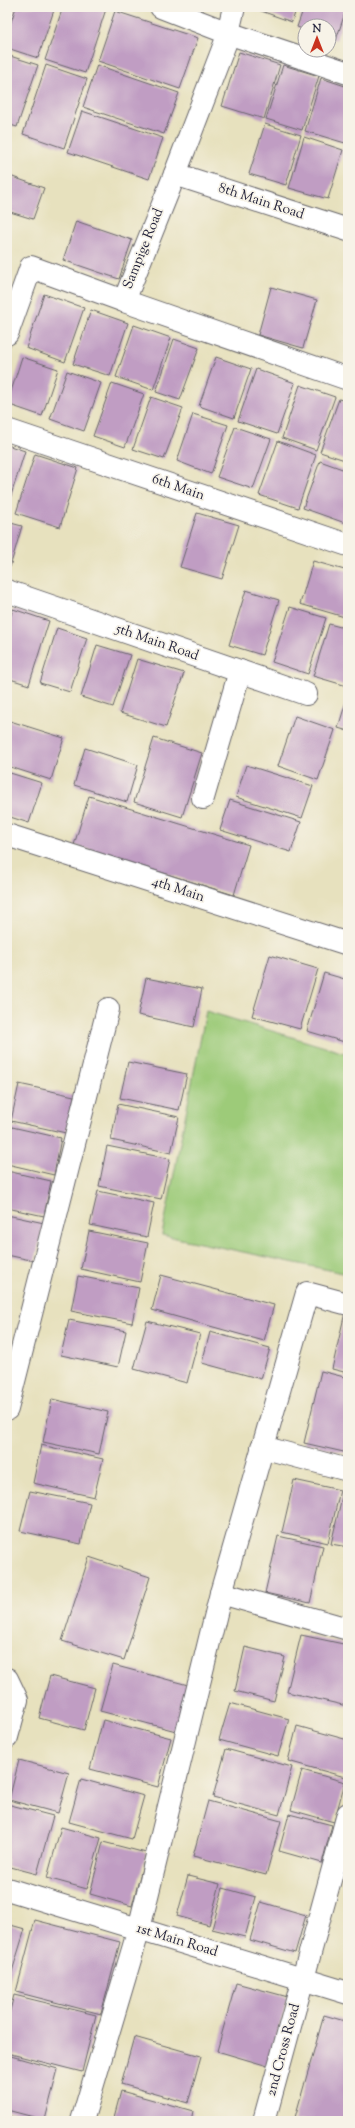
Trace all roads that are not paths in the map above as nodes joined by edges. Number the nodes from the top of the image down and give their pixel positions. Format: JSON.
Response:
{"nodes":[{"id":1,"x":161,"y":7,"type":"edge"},
{"id":2,"x":234,"y":7,"type":"edge"},
{"id":3,"x":228,"y":33,"type":"junction"},
{"id":4,"x":348,"y":73,"type":"edge"},
{"id":5,"x":175,"y":174,"type":"junction"},
{"id":6,"x":348,"y":230,"type":"edge"},
{"id":7,"x":124,"y":301,"type":"junction"},
{"id":8,"x":12,"y":302,"type":"edge"},
{"id":9,"x":7,"y":334,"type":"edge"},
{"id":10,"x":348,"y":379,"type":"edge"},
{"id":11,"x":7,"y":430,"type":"edge"},
{"id":12,"x":348,"y":545,"type":"edge"},
{"id":13,"x":7,"y":591,"type":"edge"},
{"id":14,"x":240,"y":671,"type":"junction"},
{"id":15,"x":306,"y":694,"type":"dead end"},
{"id":16,"x":203,"y":798,"type":"dead end"},
{"id":17,"x":7,"y":836,"type":"edge"},
{"id":18,"x":348,"y":944,"type":"edge"},
{"id":19,"x":108,"y":1009,"type":"dead end"},
{"id":20,"x":348,"y":1304,"type":"edge"},
{"id":21,"x":7,"y":1409,"type":"edge"},
{"id":22,"x":262,"y":1447,"type":"junction"},
{"id":23,"x":348,"y":1470,"type":"edge"},
{"id":24,"x":221,"y":1593,"type":"junction"},
{"id":25,"x":348,"y":1629,"type":"edge"},
{"id":26,"x":7,"y":1679,"type":"edge"},
{"id":27,"x":7,"y":1737,"type":"edge"},
{"id":28,"x":348,"y":1814,"type":"edge"},
{"id":29,"x":7,"y":1889,"type":"edge"},
{"id":30,"x":138,"y":1929,"type":"junction"},
{"id":31,"x":303,"y":1980,"type":"junction"},
{"id":32,"x":348,"y":1993,"type":"edge"},
{"id":33,"x":82,"y":2121,"type":"edge"},
{"id":34,"x":264,"y":2121,"type":"edge"}],
"edges":[{"from":1,"to":3,"type":"street"},
{"from":2,"to":3,"type":"street","name":"Sampige Road"},
{"from":3,"to":4,"type":"street"},
{"from":3,"to":5,"type":"street","name":"Sampige Road"},
{"from":5,"to":6,"type":"street","name":"8th Main Road"},
{"from":5,"to":7,"type":"street","name":"Sampige Road"},
{"from":7,"to":8,"type":"street","name":"Sampige Road"},
{"from":7,"to":10,"type":"street"},
{"from":8,"to":9,"type":"street","name":"Sampige Road"},
{"from":11,"to":12,"type":"street","name":"6th Main"},
{"from":13,"to":14,"type":"street","name":"5th Main Road"},
{"from":14,"to":15,"type":"street","name":"5th Main Road"},
{"from":14,"to":16,"type":"street"},
{"from":17,"to":18,"type":"street","name":"4th Main"},
{"from":19,"to":21,"type":"street"},
{"from":20,"to":22,"type":"street"},
{"from":22,"to":23,"type":"street"},
{"from":22,"to":24,"type":"street"},
{"from":24,"to":25,"type":"street"},
{"from":24,"to":30,"type":"street"},
{"from":26,"to":27,"type":"street"},
{"from":28,"to":31,"type":"street","name":"2nd Cross Road"},
{"from":29,"to":30,"type":"street","name":"1st Main Road"},
{"from":30,"to":31,"type":"street","name":"1st Main Road"},
{"from":30,"to":33,"type":"street"},
{"from":31,"to":32,"type":"street","name":"1st Main Road"},
{"from":31,"to":34,"type":"street","name":"2nd Cross Road"}]}
